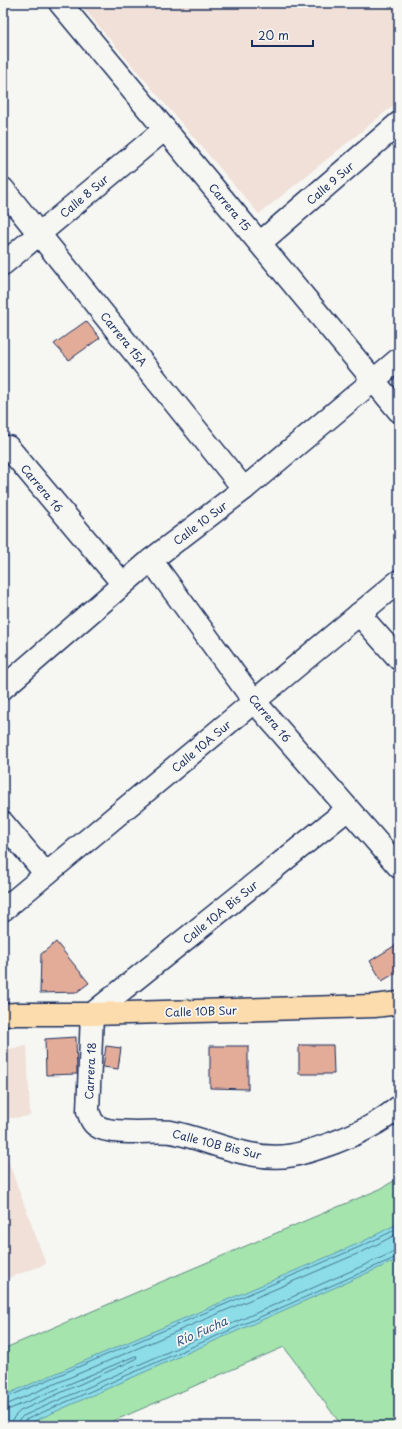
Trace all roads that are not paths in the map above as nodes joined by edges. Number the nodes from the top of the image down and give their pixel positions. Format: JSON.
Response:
{"nodes":[{"id":1,"x":60,"y":3,"type":"edge"},
{"id":2,"x":399,"y":123,"type":"edge"},
{"id":3,"x":165,"y":129,"type":"junction"},
{"id":4,"x":3,"y":190,"type":"edge"},
{"id":5,"x":39,"y":234,"type":"junction"},
{"id":6,"x":260,"y":243,"type":"junction"},
{"id":7,"x":3,"y":264,"type":"edge"},
{"id":8,"x":399,"y":359,"type":"edge"},
{"id":9,"x":374,"y":381,"type":"junction"},
{"id":10,"x":399,"y":411,"type":"edge"},
{"id":11,"x":8,"y":447,"type":"dead end"},
{"id":12,"x":244,"y":489,"type":"junction"},
{"id":13,"x":151,"y":560,"type":"junction"},
{"id":14,"x":399,"y":581,"type":"edge"},
{"id":15,"x":123,"y":584,"type":"junction"},
{"id":16,"x":359,"y":614,"type":"junction"},
{"id":17,"x":399,"y":659,"type":"edge"},
{"id":18,"x":3,"y":688,"type":"edge"},
{"id":19,"x":254,"y":701,"type":"junction"},
{"id":20,"x":348,"y":809,"type":"junction"},
{"id":21,"x":3,"y":823,"type":"edge"},
{"id":22,"x":399,"y":867,"type":"edge"},
{"id":23,"x":46,"y":874,"type":"junction"},
{"id":24,"x":3,"y":910,"type":"edge"},
{"id":25,"x":399,"y":1003,"type":"edge"},
{"id":26,"x":92,"y":1014,"type":"junction"},
{"id":27,"x":3,"y":1016,"type":"edge"},
{"id":28,"x":399,"y":1107,"type":"edge"},
{"id":29,"x":96,"y":1126,"type":"joint"}],
"edges":[{"from":1,"to":3,"type":"street","name":"Carrera 15"},
{"from":2,"to":6,"type":"street","name":"Calle 9 Sur"},
{"from":3,"to":5,"type":"street","name":"Calle 8 Sur"},
{"from":3,"to":6,"type":"street","name":"Carrera 15"},
{"from":4,"to":5,"type":"street","name":"Carrera 15A"},
{"from":5,"to":7,"type":"street","name":"Calle 8 Sur"},
{"from":5,"to":12,"type":"street","name":"Carrera 15A"},
{"from":6,"to":9,"type":"street","name":"Carrera 15"},
{"from":8,"to":9,"type":"street","name":"Calle 10 Sur"},
{"from":9,"to":10,"type":"street","name":"Carrera 15"},
{"from":9,"to":12,"type":"street","name":"Calle 10 Sur"},
{"from":11,"to":15,"type":"street","name":"Carrera 16"},
{"from":12,"to":13,"type":"street","name":"Calle 10 Sur"},
{"from":13,"to":15,"type":"street","name":"Calle 10 Sur"},
{"from":13,"to":19,"type":"street","name":"Carrera 16"},
{"from":14,"to":16,"type":"street","name":"Calle 10A Sur"},
{"from":15,"to":18,"type":"street","name":"Calle 10 Sur"},
{"from":16,"to":17,"type":"street"},
{"from":16,"to":19,"type":"street","name":"Calle 10A Sur"},
{"from":19,"to":20,"type":"street","name":"Carrera 16"},
{"from":19,"to":23,"type":"street","name":"Calle 10A Sur"},
{"from":20,"to":22,"type":"street","name":"Carrera 16"},
{"from":20,"to":26,"type":"street","name":"Calle 10A Bis Sur"},
{"from":21,"to":23,"type":"street"},
{"from":23,"to":24,"type":"street","name":"Calle 10A Sur"},
{"from":25,"to":26,"type":"main road","name":"Calle 10B Sur"},
{"from":26,"to":27,"type":"main road","name":"Calle 10B Sur"},
{"from":26,"to":29,"type":"street","name":"Carrera 18"},
{"from":28,"to":29,"type":"street","name":"Calle 10B Bis Sur"}]}
